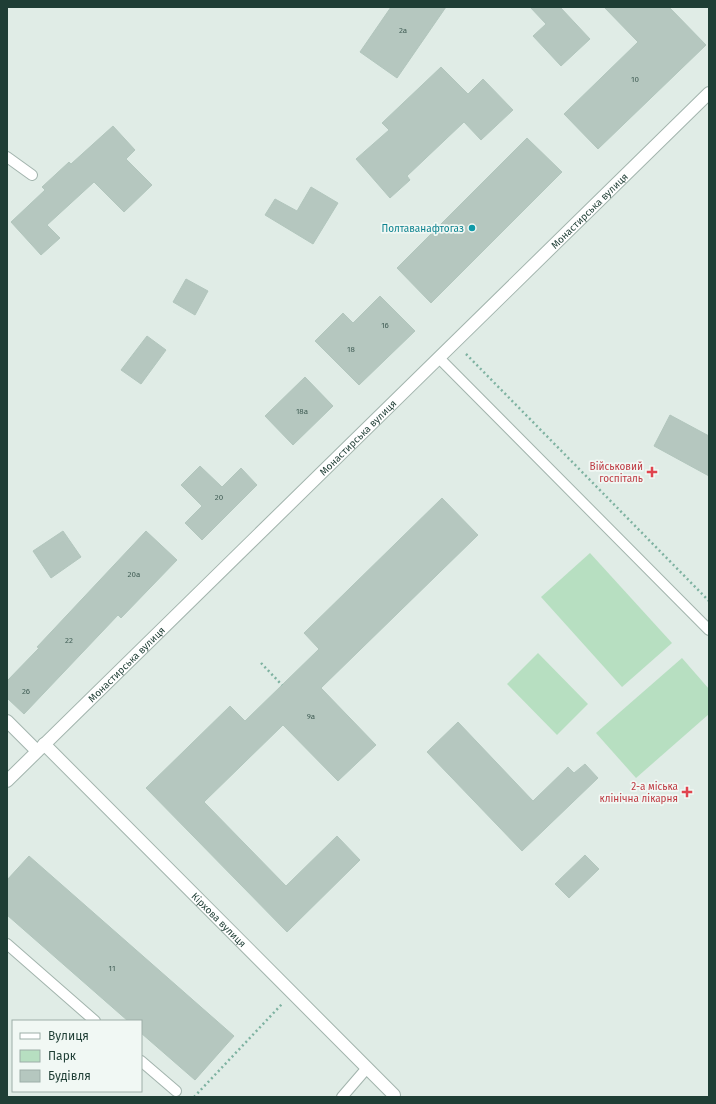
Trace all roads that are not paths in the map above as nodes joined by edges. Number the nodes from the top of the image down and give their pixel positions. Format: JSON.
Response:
{"nodes":[{"id":1,"x":709,"y":93,"type":"edge"},
{"id":2,"x":7,"y":158,"type":"edge"},
{"id":3,"x":32,"y":175,"type":"dead end"},
{"id":4,"x":438,"y":358,"type":"junction"},
{"id":5,"x":709,"y":630,"type":"edge"},
{"id":6,"x":7,"y":721,"type":"edge"},
{"id":7,"x":40,"y":748,"type":"junction"},
{"id":8,"x":7,"y":781,"type":"edge"},
{"id":9,"x":7,"y":944,"type":"edge"},
{"id":10,"x":94,"y":1020,"type":"edge"},
{"id":11,"x":142,"y":1062,"type":"edge"},
{"id":12,"x":367,"y":1068,"type":"junction"},
{"id":13,"x":176,"y":1091,"type":"dead end"},
{"id":14,"x":394,"y":1096,"type":"dead end"},
{"id":15,"x":342,"y":1097,"type":"edge"}],
"edges":[{"from":1,"to":4,"type":"street","name":"Монастирська вулиця"},
{"from":2,"to":3,"type":"lane"},
{"from":4,"to":5,"type":"lane"},
{"from":4,"to":7,"type":"street","name":"Монастирська вулиця"},
{"from":6,"to":7,"type":"street","name":"Кірхова вулиця"},
{"from":7,"to":8,"type":"street","name":"Монастирська вулиця"},
{"from":7,"to":12,"type":"street","name":"Кірхова вулиця"},
{"from":9,"to":10,"type":"lane"},
{"from":11,"to":13,"type":"lane"},
{"from":12,"to":14,"type":"street","name":"Кірхова вулиця"},
{"from":12,"to":15,"type":"lane"}]}
